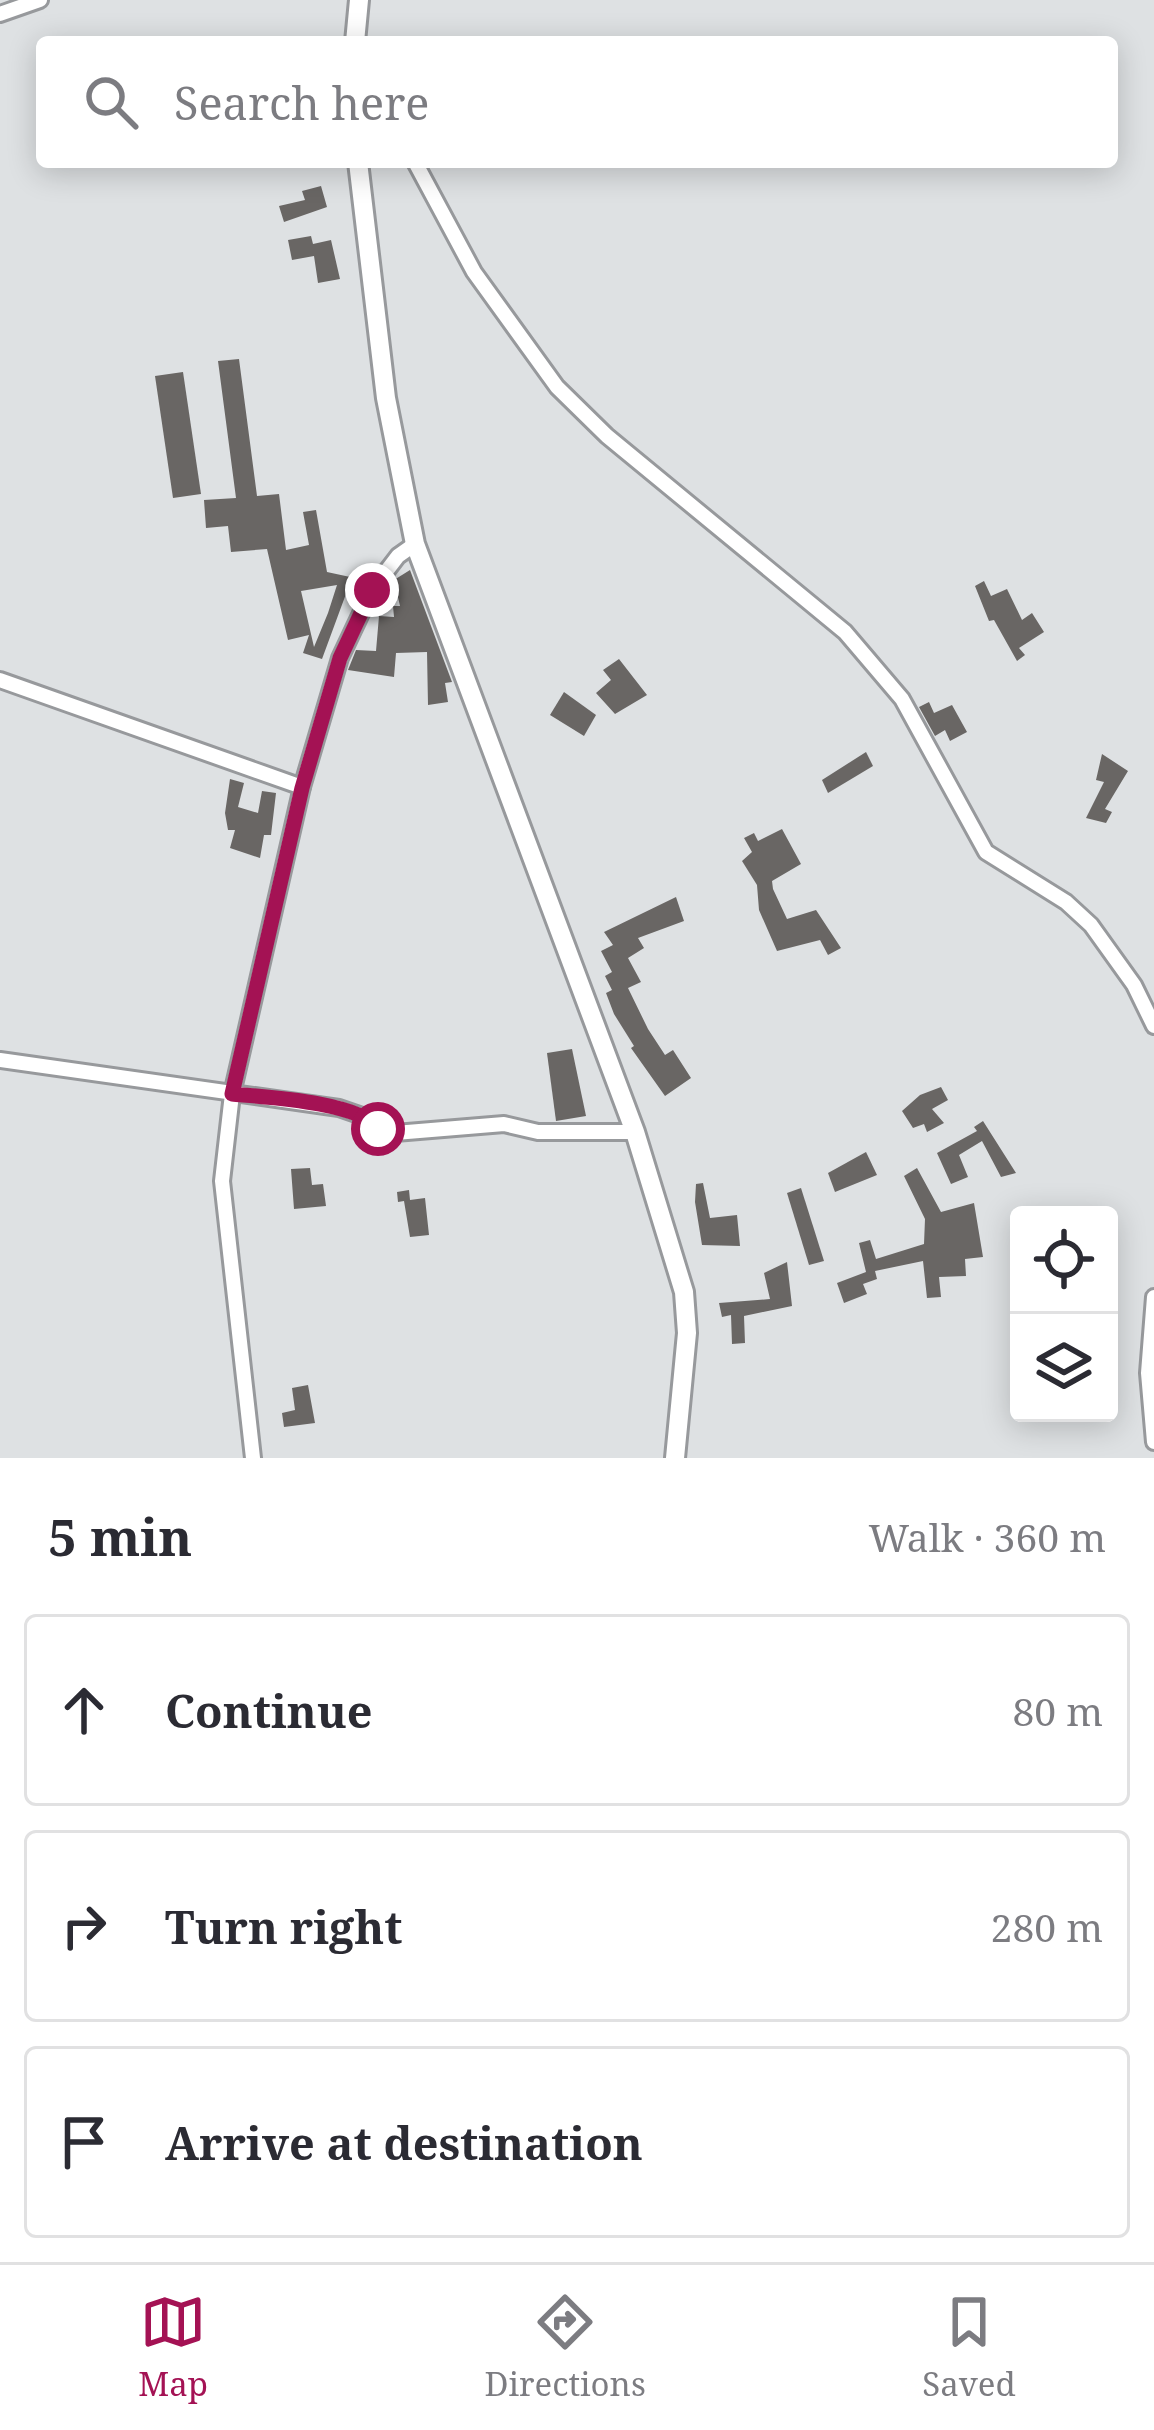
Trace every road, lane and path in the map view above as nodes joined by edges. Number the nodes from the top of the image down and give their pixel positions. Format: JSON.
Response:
{"nodes":[{"id":1,"x":40,"y":0,"type":"edge"},
{"id":2,"x":359,"y":0,"type":"edge"},
{"id":3,"x":0,"y":14,"type":"edge"},
{"id":4,"x":358,"y":36,"type":"edge"},
{"id":5,"x":359,"y":168,"type":"edge"},
{"id":6,"x":418,"y":168,"type":"edge"},
{"id":7,"x":416,"y":544,"type":"junction"},
{"id":8,"x":0,"y":680,"type":"edge"},
{"id":9,"x":302,"y":788,"type":"junction"},
{"id":10,"x":1154,"y":1026,"type":"edge"},
{"id":11,"x":0,"y":1060,"type":"edge"},
{"id":12,"x":232,"y":1094,"type":"junction"},
{"id":13,"x":635,"y":1132,"type":"junction"},
{"id":14,"x":1154,"y":1297,"type":"edge"},
{"id":15,"x":1154,"y":1442,"type":"edge"},
{"id":16,"x":253,"y":1458,"type":"edge"},
{"id":17,"x":675,"y":1458,"type":"edge"}],
"edges":[{"from":1,"to":3,"type":"street"},
{"from":2,"to":4,"type":"main road"},
{"from":5,"to":7,"type":"main road"},
{"from":6,"to":10,"type":"street"},
{"from":7,"to":9,"type":"street"},
{"from":7,"to":13,"type":"main road"},
{"from":8,"to":9,"type":"street"},
{"from":9,"to":12,"type":"street"},
{"from":11,"to":12,"type":"street"},
{"from":12,"to":13,"type":"street"},
{"from":12,"to":16,"type":"street"},
{"from":13,"to":17,"type":"main road"},
{"from":14,"to":15,"type":"street"}]}
